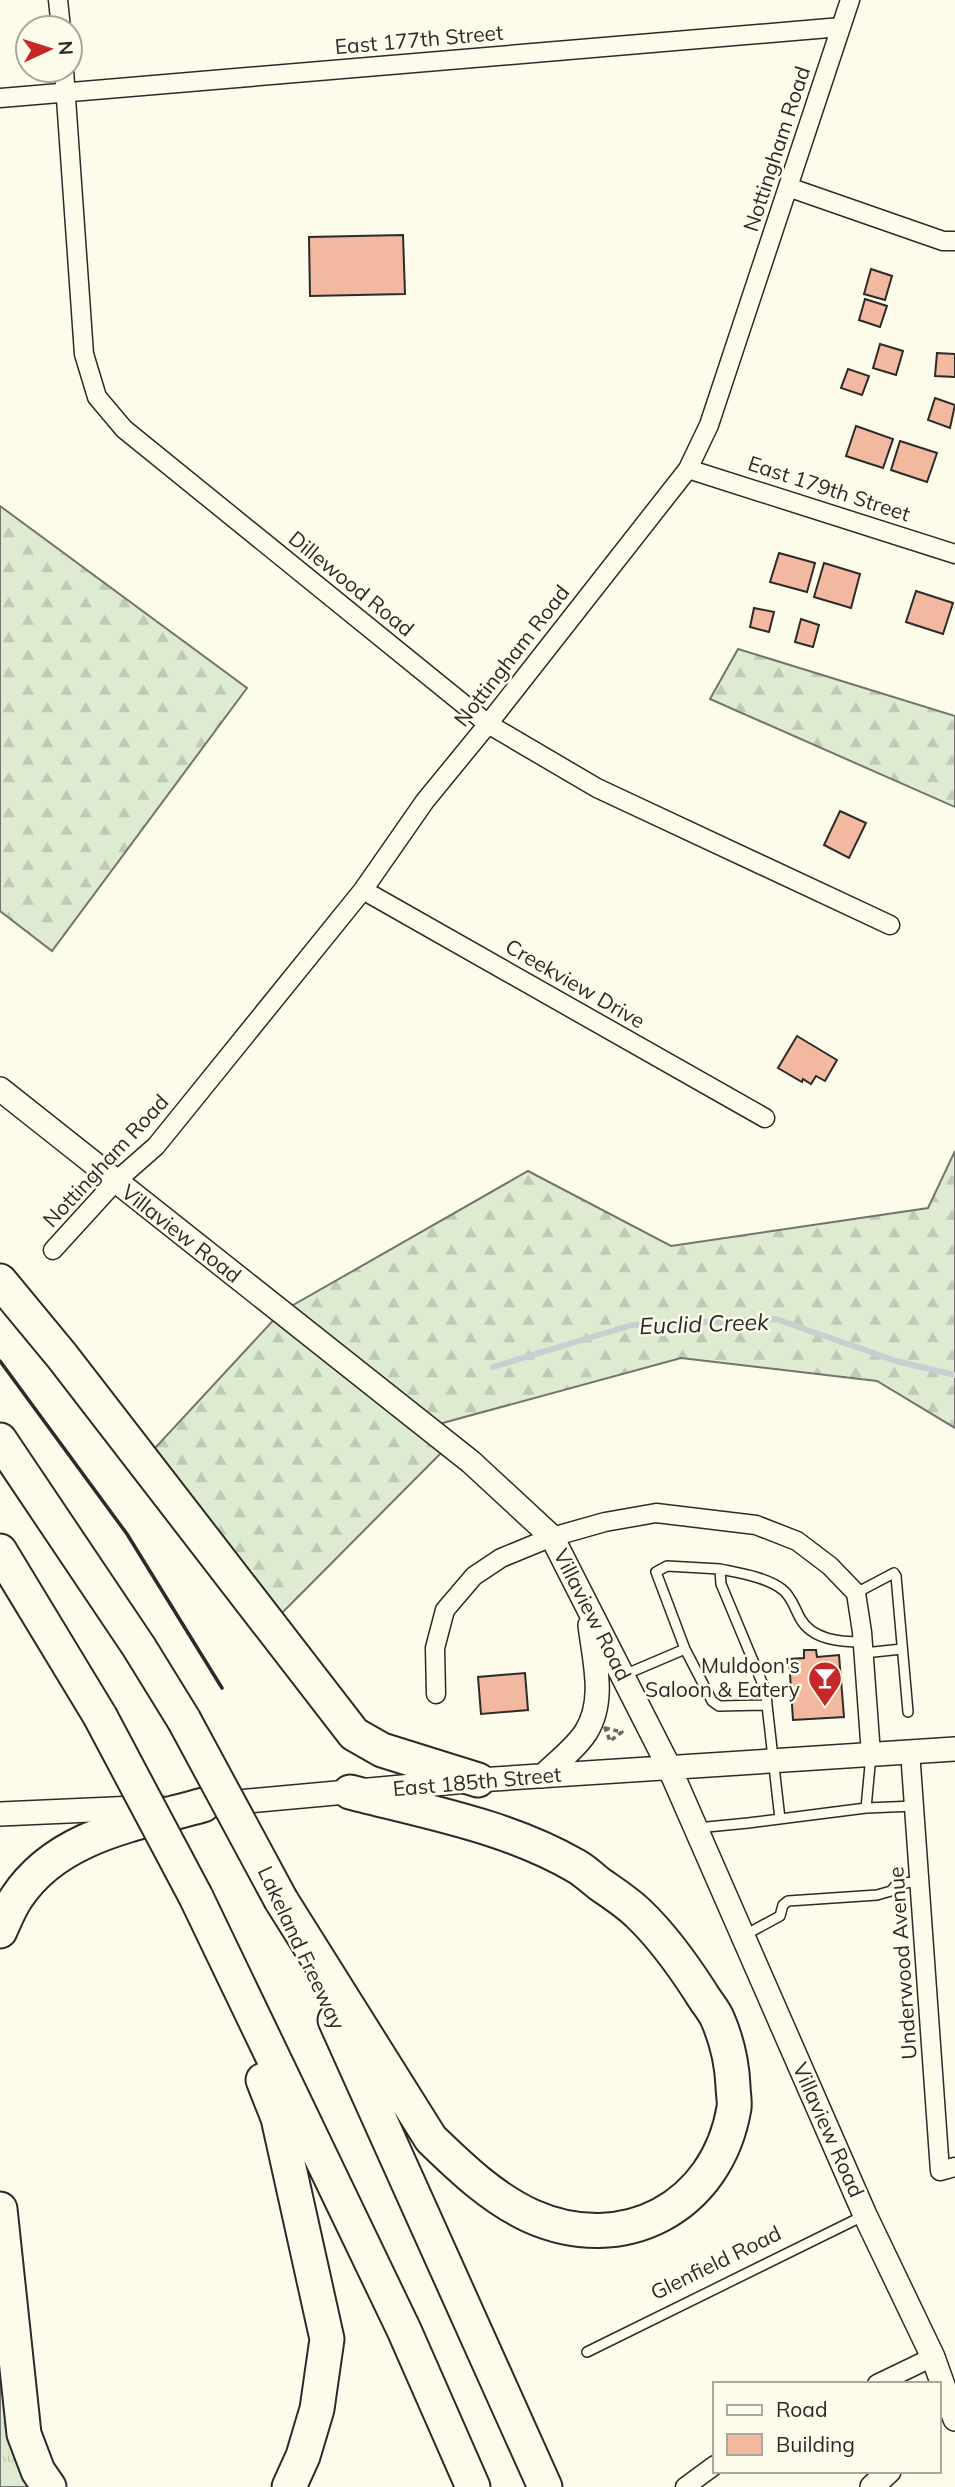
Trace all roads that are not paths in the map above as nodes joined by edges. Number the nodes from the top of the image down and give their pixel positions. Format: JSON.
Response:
{"nodes":[{"id":1,"x":850,"y":0,"type":"edge"},
{"id":2,"x":841,"y":27,"type":"junction"},
{"id":3,"x":65,"y":84,"type":"edge"},
{"id":4,"x":66,"y":92,"type":"junction"},
{"id":5,"x":0,"y":98,"type":"edge"},
{"id":6,"x":788,"y":187,"type":"junction"},
{"id":7,"x":955,"y":241,"type":"edge"},
{"id":8,"x":688,"y":469,"type":"junction"},
{"id":9,"x":955,"y":554,"type":"edge"},
{"id":10,"x":488,"y":724,"type":"junction"},
{"id":11,"x":363,"y":890,"type":"junction"},
{"id":12,"x":890,"y":925,"type":"dead end"},
{"id":13,"x":0,"y":1089,"type":"edge"},
{"id":14,"x":765,"y":1118,"type":"dead end"},
{"id":15,"x":115,"y":1182,"type":"junction"},
{"id":16,"x":53,"y":1250,"type":"dead end"},
{"id":17,"x":0,"y":1281,"type":"edge"},
{"id":18,"x":0,"y":1440,"type":"edge"},
{"id":19,"x":552,"y":1537,"type":"junction"},
{"id":20,"x":0,"y":1551,"type":"edge"},
{"id":21,"x":720,"y":1569,"type":"junction"},
{"id":22,"x":856,"y":1593,"type":"junction"},
{"id":23,"x":588,"y":1608,"type":"junction"},
{"id":24,"x":864,"y":1647,"type":"junction"},
{"id":25,"x":685,"y":1649,"type":"junction"},
{"id":26,"x":902,"y":1649,"type":"junction"},
{"id":27,"x":623,"y":1676,"type":"junction"},
{"id":28,"x":436,"y":1694,"type":"dead end"},
{"id":29,"x":767,"y":1705,"type":"junction"},
{"id":30,"x":908,"y":1712,"type":"dead end"},
{"id":31,"x":955,"y":1749,"type":"edge"},
{"id":32,"x":910,"y":1751,"type":"junction"},
{"id":33,"x":871,"y":1754,"type":"junction"},
{"id":34,"x":771,"y":1761,"type":"junction"},
{"id":35,"x":669,"y":1767,"type":"junction"},
{"id":36,"x":544,"y":1776,"type":"junction"},
{"id":37,"x":478,"y":1780,"type":"junction"},
{"id":38,"x":351,"y":1793,"type":"junction"},
{"id":39,"x":203,"y":1805,"type":"junction"},
{"id":40,"x":915,"y":1806,"type":"junction"},
{"id":41,"x":866,"y":1808,"type":"junction"},
{"id":42,"x":0,"y":1814,"type":"edge"},
{"id":43,"x":780,"y":1819,"type":"junction"},
{"id":44,"x":695,"y":1828,"type":"junction"},
{"id":45,"x":921,"y":1881,"type":"junction"},
{"id":46,"x":196,"y":1897,"type":"junction"},
{"id":47,"x":281,"y":1900,"type":"junction"},
{"id":48,"x":0,"y":1931,"type":"edge"},
{"id":49,"x":743,"y":1936,"type":"junction"},
{"id":50,"x":947,"y":2169,"type":"edge"},
{"id":51,"x":0,"y":2209,"type":"edge"},
{"id":52,"x":865,"y":2215,"type":"junction"},
{"id":53,"x":587,"y":2352,"type":"dead end"},
{"id":54,"x":933,"y":2357,"type":"junction"},
{"id":55,"x":881,"y":2382,"type":"edge"},
{"id":56,"x":941,"y":2382,"type":"edge"},
{"id":57,"x":941,"y":2383,"type":"edge"},
{"id":58,"x":950,"y":2413,"type":"edge"},
{"id":59,"x":713,"y":2466,"type":"edge"},
{"id":60,"x":887,"y":2473,"type":"edge"},
{"id":61,"x":49,"y":2487,"type":"edge"},
{"id":62,"x":289,"y":2487,"type":"edge"},
{"id":63,"x":473,"y":2487,"type":"edge"},
{"id":64,"x":545,"y":2487,"type":"edge"},
{"id":65,"x":685,"y":2487,"type":"edge"},
{"id":66,"x":872,"y":2487,"type":"edge"}],
"edges":[{"from":1,"to":2,"type":"street","name":"Nottingham Road"},
{"from":2,"to":4,"type":"street","name":"East 177th Street"},
{"from":2,"to":6,"type":"street","name":"Nottingham Road"},
{"from":3,"to":4,"type":"street","name":"Dillewood Road"},
{"from":4,"to":5,"type":"street","name":"East 177th Street"},
{"from":4,"to":10,"type":"street","name":"Dillewood Road"},
{"from":6,"to":7,"type":"street"},
{"from":6,"to":8,"type":"street","name":"Nottingham Road"},
{"from":8,"to":9,"type":"street","name":"East 179th Street"},
{"from":8,"to":10,"type":"street","name":"Nottingham Road"},
{"from":10,"to":11,"type":"street","name":"Nottingham Road"},
{"from":10,"to":12,"type":"street","name":"Dillewood Road"},
{"from":11,"to":14,"type":"street","name":"Creekview Drive"},
{"from":11,"to":15,"type":"street","name":"Nottingham Road"},
{"from":13,"to":15,"type":"street","name":"Villaview Road"},
{"from":15,"to":16,"type":"street","name":"Nottingham Road"},
{"from":15,"to":19,"type":"street","name":"Villaview Road"},
{"from":17,"to":37,"type":"highway"},
{"from":18,"to":47,"type":"highway","name":"Lakeland Freeway","bridge":true},
{"from":19,"to":22,"type":"street"},
{"from":19,"to":23,"type":"street","name":"Villaview Road"},
{"from":19,"to":28,"type":"street"},
{"from":20,"to":46,"type":"highway","bridge":true},
{"from":21,"to":24,"type":"lane"},
{"from":21,"to":25,"type":"lane"},
{"from":21,"to":29,"type":"lane"},
{"from":22,"to":24,"type":"street"},
{"from":22,"to":26,"type":"lane"},
{"from":23,"to":27,"type":"street","name":"Villaview Road"},
{"from":23,"to":36,"type":"street"},
{"from":24,"to":26,"type":"lane"},
{"from":24,"to":33,"type":"street"},
{"from":25,"to":27,"type":"lane"},
{"from":25,"to":29,"type":"lane"},
{"from":26,"to":30,"type":"lane"},
{"from":27,"to":35,"type":"street","name":"Villaview Road"},
{"from":29,"to":34,"type":"lane"},
{"from":31,"to":32,"type":"street","name":"East 185th Street"},
{"from":32,"to":33,"type":"street","name":"East 185th Street"},
{"from":32,"to":40,"type":"street","name":"Underwood Avenue"},
{"from":33,"to":34,"type":"street","name":"East 185th Street"},
{"from":33,"to":41,"type":"lane"},
{"from":34,"to":35,"type":"street","name":"East 185th Street"},
{"from":34,"to":43,"type":"lane"},
{"from":35,"to":36,"type":"street","name":"East 185th Street"},
{"from":35,"to":44,"type":"street","name":"Villaview Road"},
{"from":36,"to":37,"type":"street","name":"East 185th Street"},
{"from":37,"to":38,"type":"street","name":"East 185th Street"},
{"from":38,"to":39,"type":"street","name":"East 185th Street"},
{"from":38,"to":47,"type":"highway"},
{"from":39,"to":42,"type":"street","name":"East 185th Street"},
{"from":39,"to":48,"type":"highway"},
{"from":40,"to":41,"type":"lane"},
{"from":40,"to":45,"type":"street","name":"Underwood Avenue"},
{"from":41,"to":43,"type":"lane"},
{"from":43,"to":44,"type":"lane"},
{"from":44,"to":49,"type":"street","name":"Villaview Road"},
{"from":45,"to":49,"type":"lane"},
{"from":45,"to":50,"type":"street","name":"Underwood Avenue"},
{"from":46,"to":62,"type":"highway"},
{"from":46,"to":63,"type":"highway"},
{"from":47,"to":64,"type":"highway","name":"Lakeland Freeway"},
{"from":49,"to":52,"type":"street","name":"Villaview Road"},
{"from":51,"to":61,"type":"highway"},
{"from":52,"to":53,"type":"lane","name":"Glenfield Road"},
{"from":52,"to":54,"type":"street","name":"Villaview Road"},
{"from":54,"to":55,"type":"street"},
{"from":54,"to":56,"type":"street","name":"Villaview Road"},
{"from":57,"to":58,"type":"street","name":"Villaview Road"},
{"from":59,"to":65,"type":"street"},
{"from":60,"to":66,"type":"street"}]}
